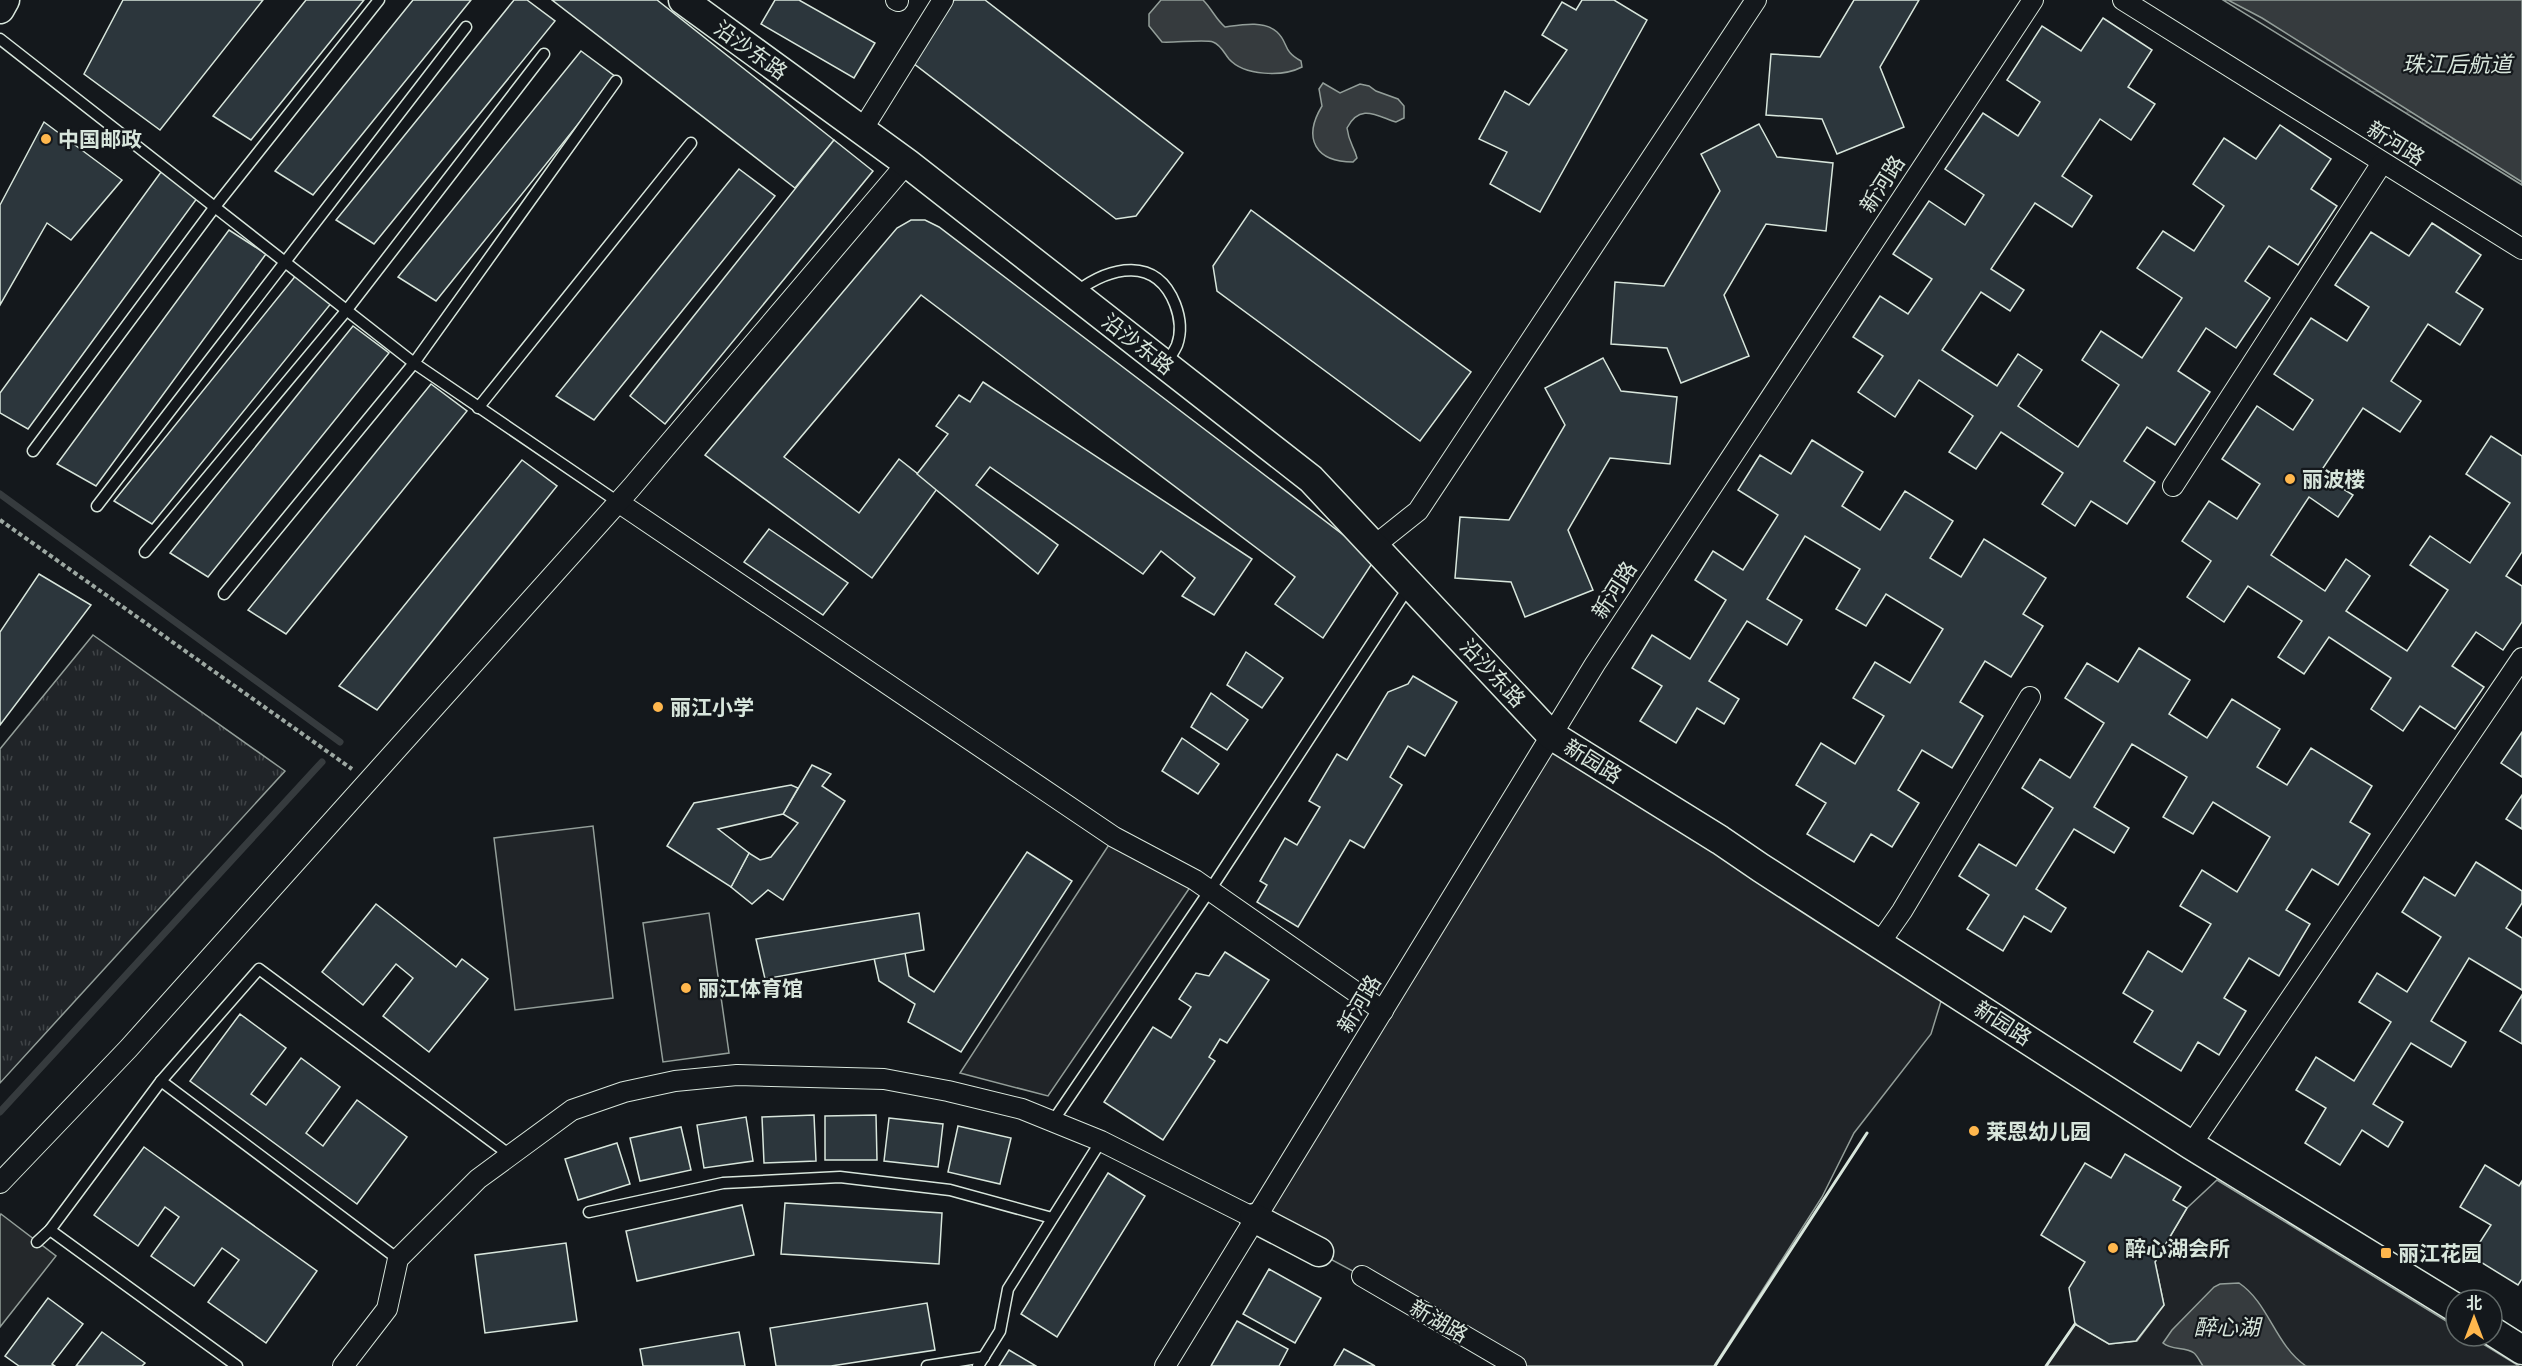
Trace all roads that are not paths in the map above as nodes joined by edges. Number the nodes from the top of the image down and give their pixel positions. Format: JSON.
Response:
{"nodes":[{"id":1,"x":5,"y":0,"type":"edge"},
{"id":2,"x":379,"y":0,"type":"edge"},
{"id":3,"x":683,"y":0,"type":"edge"},
{"id":4,"x":943,"y":0,"type":"edge"},
{"id":5,"x":1756,"y":0,"type":"edge"},
{"id":6,"x":2033,"y":0,"type":"edge"},
{"id":7,"x":2123,"y":0,"type":"edge"},
{"id":8,"x":0,"y":9,"type":"edge"},
{"id":9,"x":466,"y":27,"type":"dead end"},
{"id":10,"x":0,"y":39,"type":"edge"},
{"id":11,"x":544,"y":54,"type":"dead end"},
{"id":12,"x":616,"y":81,"type":"dead end"},
{"id":13,"x":862,"y":130,"type":"junction"},
{"id":14,"x":691,"y":143,"type":"dead end"},
{"id":15,"x":907,"y":163,"type":"junction"},
{"id":16,"x":2382,"y":163,"type":"junction"},
{"id":17,"x":214,"y":208,"type":"junction"},
{"id":18,"x":2522,"y":249,"type":"edge"},
{"id":19,"x":284,"y":263,"type":"junction"},
{"id":20,"x":1074,"y":294,"type":"junction"},
{"id":21,"x":346,"y":312,"type":"junction"},
{"id":22,"x":414,"y":363,"type":"junction"},
{"id":23,"x":1166,"y":365,"type":"junction"},
{"id":24,"x":478,"y":408,"type":"junction"},
{"id":25,"x":33,"y":451,"type":"dead end"},
{"id":26,"x":2173,"y":486,"type":"dead end"},
{"id":27,"x":618,"y":502,"type":"junction"},
{"id":28,"x":97,"y":506,"type":"dead end"},
{"id":29,"x":1374,"y":546,"type":"junction"},
{"id":30,"x":145,"y":552,"type":"dead end"},
{"id":31,"x":1410,"y":584,"type":"junction"},
{"id":32,"x":225,"y":594,"type":"dead end"},
{"id":33,"x":2522,"y":658,"type":"edge"},
{"id":34,"x":2030,"y":697,"type":"dead end"},
{"id":35,"x":1551,"y":735,"type":"junction"},
{"id":36,"x":1210,"y":890,"type":"junction"},
{"id":37,"x":1879,"y":944,"type":"junction"},
{"id":38,"x":1383,"y":1011,"type":"junction"},
{"id":39,"x":161,"y":1081,"type":"junction"},
{"id":40,"x":1053,"y":1121,"type":"junction"},
{"id":41,"x":1101,"y":1141,"type":"junction"},
{"id":42,"x":2191,"y":1145,"type":"junction"},
{"id":43,"x":510,"y":1155,"type":"junction"},
{"id":44,"x":0,"y":1183,"type":"edge"},
{"id":45,"x":590,"y":1212,"type":"dead end"},
{"id":46,"x":1052,"y":1218,"type":"junction"},
{"id":47,"x":1254,"y":1218,"type":"junction"},
{"id":48,"x":50,"y":1230,"type":"junction"},
{"id":49,"x":37,"y":1242,"type":"dead end"},
{"id":50,"x":1319,"y":1252,"type":"dead end"},
{"id":51,"x":398,"y":1259,"type":"junction"},
{"id":52,"x":1362,"y":1276,"type":"dead end"},
{"id":53,"x":2444,"y":1301,"type":"edge"},
{"id":54,"x":2504,"y":1339,"type":"edge"},
{"id":55,"x":2522,"y":1350,"type":"edge"},
{"id":56,"x":981,"y":1361,"type":"edge"},
{"id":57,"x":237,"y":1366,"type":"edge"},
{"id":58,"x":343,"y":1366,"type":"edge"},
{"id":59,"x":927,"y":1366,"type":"edge"},
{"id":60,"x":1165,"y":1366,"type":"edge"},
{"id":61,"x":1516,"y":1366,"type":"edge"}],
"edges":[{"from":1,"to":8,"type":"street"},
{"from":2,"to":17,"type":"lane"},
{"from":3,"to":13,"type":"street","name":"沿沙东路"},
{"from":4,"to":13,"type":"street"},
{"from":5,"to":29,"type":"street"},
{"from":6,"to":35,"type":"street","name":"新河路"},
{"from":7,"to":16,"type":"street","name":"新河路"},
{"from":9,"to":19,"type":"lane"},
{"from":10,"to":17,"type":"lane"},
{"from":11,"to":21,"type":"lane"},
{"from":12,"to":22,"type":"lane"},
{"from":13,"to":15,"type":"street","name":"沿沙东路"},
{"from":14,"to":24,"type":"lane"},
{"from":15,"to":20,"type":"street","name":"沿沙东路"},
{"from":15,"to":27,"type":"street"},
{"from":16,"to":18,"type":"street","name":"新河路"},
{"from":16,"to":26,"type":"street"},
{"from":17,"to":19,"type":"lane"},
{"from":17,"to":25,"type":"lane"},
{"from":19,"to":21,"type":"lane"},
{"from":19,"to":28,"type":"lane"},
{"from":20,"to":23,"type":"street","name":"沿沙东路"},
{"from":20,"to":23,"type":"lane"},
{"from":21,"to":22,"type":"lane"},
{"from":21,"to":30,"type":"lane"},
{"from":22,"to":24,"type":"lane"},
{"from":22,"to":32,"type":"lane"},
{"from":23,"to":29,"type":"street","name":"沿沙东路"},
{"from":24,"to":27,"type":"lane"},
{"from":27,"to":36,"type":"street"},
{"from":27,"to":44,"type":"street"},
{"from":29,"to":31,"type":"street","name":"沿沙东路"},
{"from":31,"to":35,"type":"street","name":"沿沙东路"},
{"from":31,"to":36,"type":"lane"},
{"from":33,"to":42,"type":"street"},
{"from":34,"to":37,"type":"street"},
{"from":35,"to":37,"type":"street","name":"新园路"},
{"from":35,"to":38,"type":"street","name":"新河路"},
{"from":36,"to":38,"type":"street"},
{"from":36,"to":40,"type":"lane"},
{"from":37,"to":42,"type":"street","name":"新园路"},
{"from":38,"to":47,"type":"street","name":"新河路"},
{"from":39,"to":43,"type":"lane"},
{"from":39,"to":48,"type":"lane"},
{"from":39,"to":51,"type":"lane"},
{"from":40,"to":41,"type":"street"},
{"from":40,"to":43,"type":"street"},
{"from":41,"to":46,"type":"lane"},
{"from":41,"to":47,"type":"street"},
{"from":42,"to":53,"type":"street","name":"新园路"},
{"from":43,"to":51,"type":"street"},
{"from":45,"to":46,"type":"lane"},
{"from":46,"to":56,"type":"lane"},
{"from":47,"to":50,"type":"street"},
{"from":47,"to":60,"type":"street","name":"新河路"},
{"from":48,"to":49,"type":"lane"},
{"from":48,"to":57,"type":"lane"},
{"from":51,"to":58,"type":"street"},
{"from":52,"to":61,"type":"street","name":"新湖路"},
{"from":54,"to":55,"type":"street"},
{"from":56,"to":59,"type":"lane"}]}
